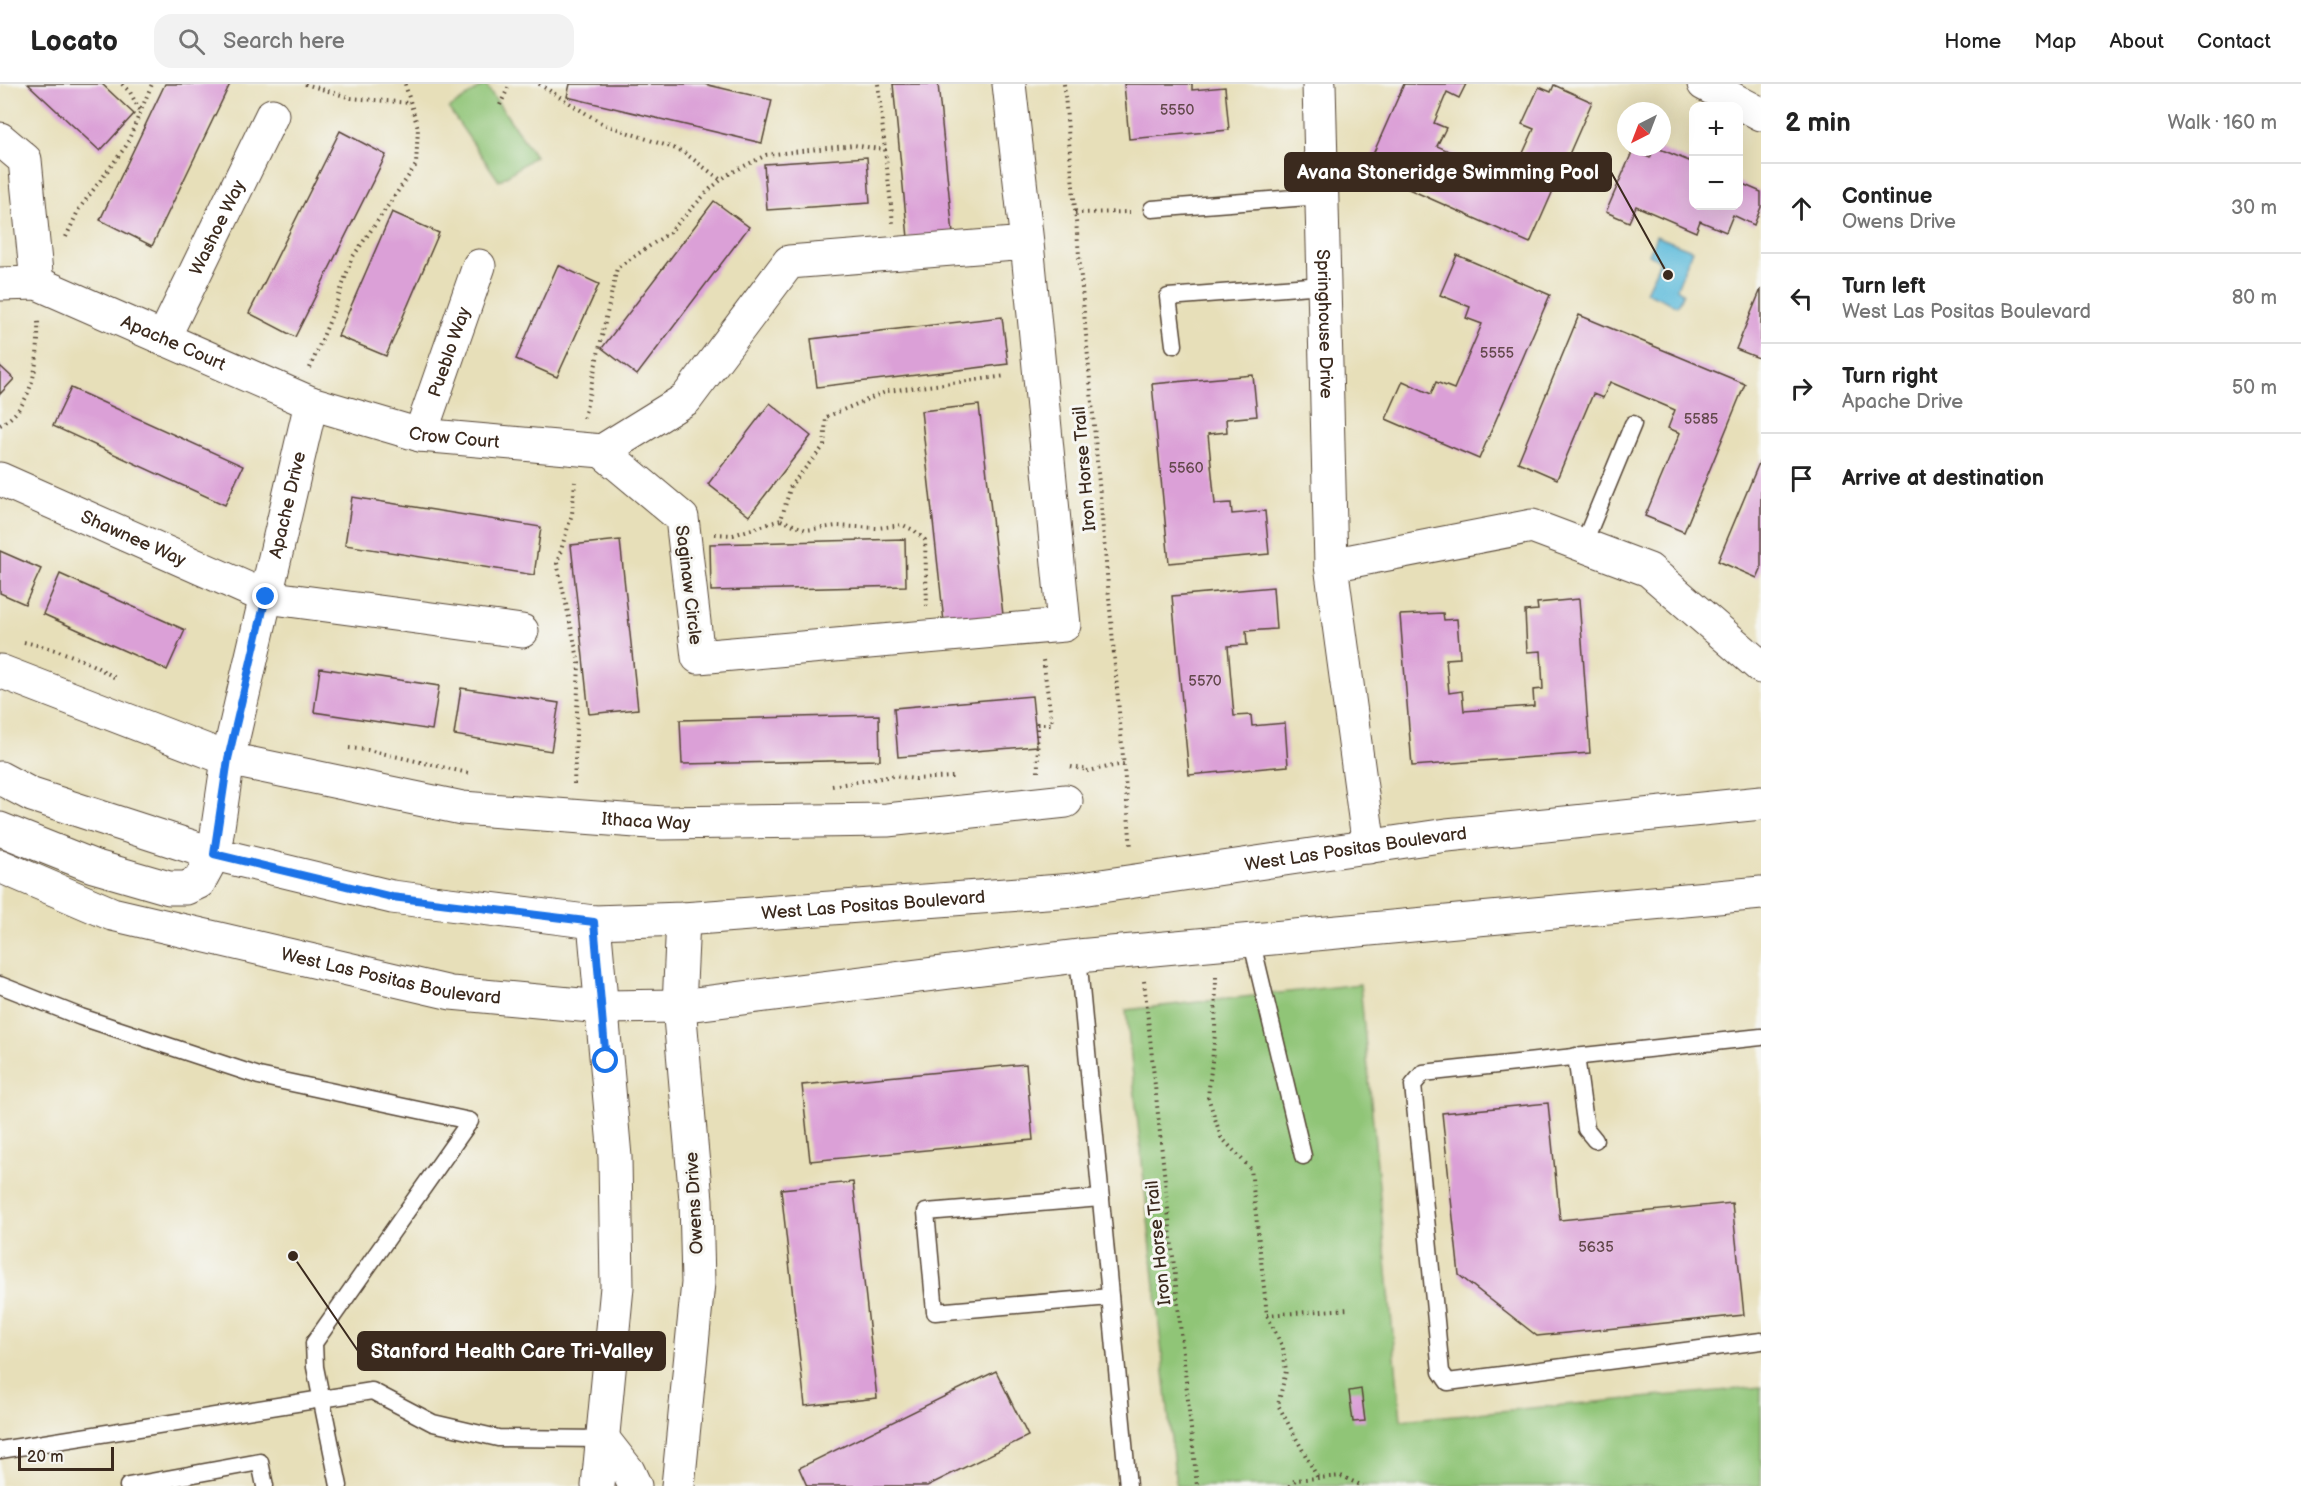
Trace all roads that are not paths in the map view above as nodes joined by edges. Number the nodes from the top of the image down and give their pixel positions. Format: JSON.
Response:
{"nodes":[{"id":1,"x":1009,"y":84,"type":"edge"},
{"id":2,"x":1318,"y":84,"type":"edge"},
{"id":3,"x":1713,"y":86,"type":"edge"},
{"id":4,"x":1761,"y":114,"type":"edge"},
{"id":5,"x":272,"y":115,"type":"dead end"},
{"id":6,"x":0,"y":139,"type":"edge"},
{"id":7,"x":1322,"y":196,"type":"junction"},
{"id":8,"x":1152,"y":209,"type":"road end"},
{"id":9,"x":1027,"y":243,"type":"junction"},
{"id":10,"x":479,"y":266,"type":"dead end"},
{"id":11,"x":37,"y":283,"type":"junction"},
{"id":12,"x":0,"y":284,"type":"edge"},
{"id":13,"x":1323,"y":285,"type":"junction"},
{"id":14,"x":163,"y":339,"type":"junction"},
{"id":15,"x":1174,"y":345,"type":"dead end"},
{"id":16,"x":306,"y":401,"type":"junction"},
{"id":17,"x":1633,"y":424,"type":"dead end"},
{"id":18,"x":420,"y":435,"type":"junction"},
{"id":19,"x":590,"y":449,"type":"junction"},
{"id":20,"x":0,"y":479,"type":"edge"},
{"id":21,"x":1583,"y":545,"type":"junction"},
{"id":22,"x":1331,"y":565,"type":"junction"},
{"id":23,"x":266,"y":597,"type":"junction"},
{"id":24,"x":522,"y":631,"type":"dead end"},
{"id":25,"x":1761,"y":667,"type":"edge"},
{"id":26,"x":0,"y":671,"type":"edge"},
{"id":27,"x":228,"y":759,"type":"junction"},
{"id":28,"x":0,"y":778,"type":"edge"},
{"id":29,"x":1054,"y":802,"type":"road end"},
{"id":30,"x":1761,"y":803,"type":"edge"},
{"id":31,"x":0,"y":829,"type":"edge"},
{"id":32,"x":1369,"y":847,"type":"junction"},
{"id":33,"x":214,"y":854,"type":"junction"},
{"id":34,"x":0,"y":866,"type":"edge"},
{"id":35,"x":1761,"y":893,"type":"edge"},
{"id":36,"x":683,"y":919,"type":"junction"},
{"id":37,"x":594,"y":922,"type":"junction"},
{"id":38,"x":1251,"y":939,"type":"junction"},
{"id":39,"x":1078,"y":956,"type":"junction"},
{"id":40,"x":0,"y":985,"type":"edge"},
{"id":41,"x":679,"y":1006,"type":"junction"},
{"id":42,"x":602,"y":1007,"type":"junction"},
{"id":43,"x":1761,"y":1037,"type":"edge"},
{"id":44,"x":1576,"y":1056,"type":"junction"},
{"id":45,"x":1595,"y":1140,"type":"dead end"},
{"id":46,"x":1303,"y":1156,"type":"dead end"},
{"id":47,"x":1101,"y":1198,"type":"junction"},
{"id":48,"x":1110,"y":1297,"type":"junction"},
{"id":49,"x":1761,"y":1341,"type":"edge"},
{"id":50,"x":322,"y":1399,"type":"junction"},
{"id":51,"x":603,"y":1439,"type":"junction"},
{"id":52,"x":0,"y":1450,"type":"edge"},
{"id":53,"x":128,"y":1486,"type":"edge"},
{"id":54,"x":265,"y":1486,"type":"edge"},
{"id":55,"x":339,"y":1486,"type":"edge"},
{"id":56,"x":598,"y":1486,"type":"edge"},
{"id":57,"x":635,"y":1486,"type":"edge"},
{"id":58,"x":678,"y":1486,"type":"edge"},
{"id":59,"x":1128,"y":1486,"type":"edge"}],
"edges":[{"from":1,"to":9,"type":"street","name":"Saginaw Circle"},
{"from":2,"to":7,"type":"street","name":"Springhouse Drive"},
{"from":3,"to":4,"type":"street"},
{"from":5,"to":14,"type":"street","name":"Washoe Way"},
{"from":6,"to":11,"type":"street"},
{"from":7,"to":8,"type":"lane"},
{"from":7,"to":13,"type":"street","name":"Springhouse Drive"},
{"from":9,"to":19,"type":"street"},
{"from":9,"to":19,"type":"street","name":"Saginaw Circle"},
{"from":10,"to":18,"type":"street","name":"Pueblo Way"},
{"from":11,"to":12,"type":"street"},
{"from":11,"to":14,"type":"street","name":"Apache Court"},
{"from":13,"to":15,"type":"lane"},
{"from":13,"to":22,"type":"street","name":"Springhouse Drive"},
{"from":14,"to":16,"type":"street","name":"Apache Court"},
{"from":16,"to":18,"type":"street","name":"Crow Court"},
{"from":16,"to":23,"type":"street","name":"Apache Drive"},
{"from":17,"to":21,"type":"lane"},
{"from":18,"to":19,"type":"street","name":"Crow Court"},
{"from":20,"to":23,"type":"street","name":"Shawnee Way"},
{"from":21,"to":22,"type":"street"},
{"from":21,"to":25,"type":"street"},
{"from":22,"to":32,"type":"street","name":"Springhouse Drive"},
{"from":23,"to":24,"type":"street"},
{"from":23,"to":27,"type":"street","name":"Apache Drive"},
{"from":26,"to":27,"type":"street"},
{"from":27,"to":29,"type":"street","name":"Ithaca Way"},
{"from":27,"to":33,"type":"street","name":"Apache Drive"},
{"from":28,"to":33,"type":"street","name":"West Las Positas Boulevard"},
{"from":30,"to":32,"type":"street","name":"West Las Positas Boulevard"},
{"from":31,"to":33,"type":"street","name":"Apache Drive"},
{"from":32,"to":36,"type":"street","name":"West Las Positas Boulevard"},
{"from":33,"to":37,"type":"street","name":"West Las Positas Boulevard"},
{"from":34,"to":42,"type":"street","name":"West Las Positas Boulevard"},
{"from":35,"to":38,"type":"street","name":"West Las Positas Boulevard"},
{"from":36,"to":37,"type":"street","name":"West Las Positas Boulevard"},
{"from":36,"to":41,"type":"street","name":"Owens Drive"},
{"from":37,"to":42,"type":"street"},
{"from":38,"to":39,"type":"street","name":"West Las Positas Boulevard"},
{"from":38,"to":46,"type":"lane"},
{"from":39,"to":41,"type":"street","name":"West Las Positas Boulevard"},
{"from":39,"to":47,"type":"lane"},
{"from":40,"to":50,"type":"lane"},
{"from":41,"to":42,"type":"street","name":"West Las Positas Boulevard"},
{"from":41,"to":58,"type":"street","name":"Owens Drive"},
{"from":42,"to":51,"type":"street"},
{"from":43,"to":44,"type":"lane"},
{"from":44,"to":45,"type":"lane"},
{"from":44,"to":49,"type":"lane"},
{"from":47,"to":48,"type":"lane"},
{"from":47,"to":48,"type":"lane"},
{"from":48,"to":59,"type":"lane"},
{"from":50,"to":51,"type":"lane"},
{"from":50,"to":52,"type":"lane"},
{"from":50,"to":55,"type":"lane"},
{"from":51,"to":56,"type":"street"},
{"from":51,"to":57,"type":"street"},
{"from":53,"to":54,"type":"lane"}]}
